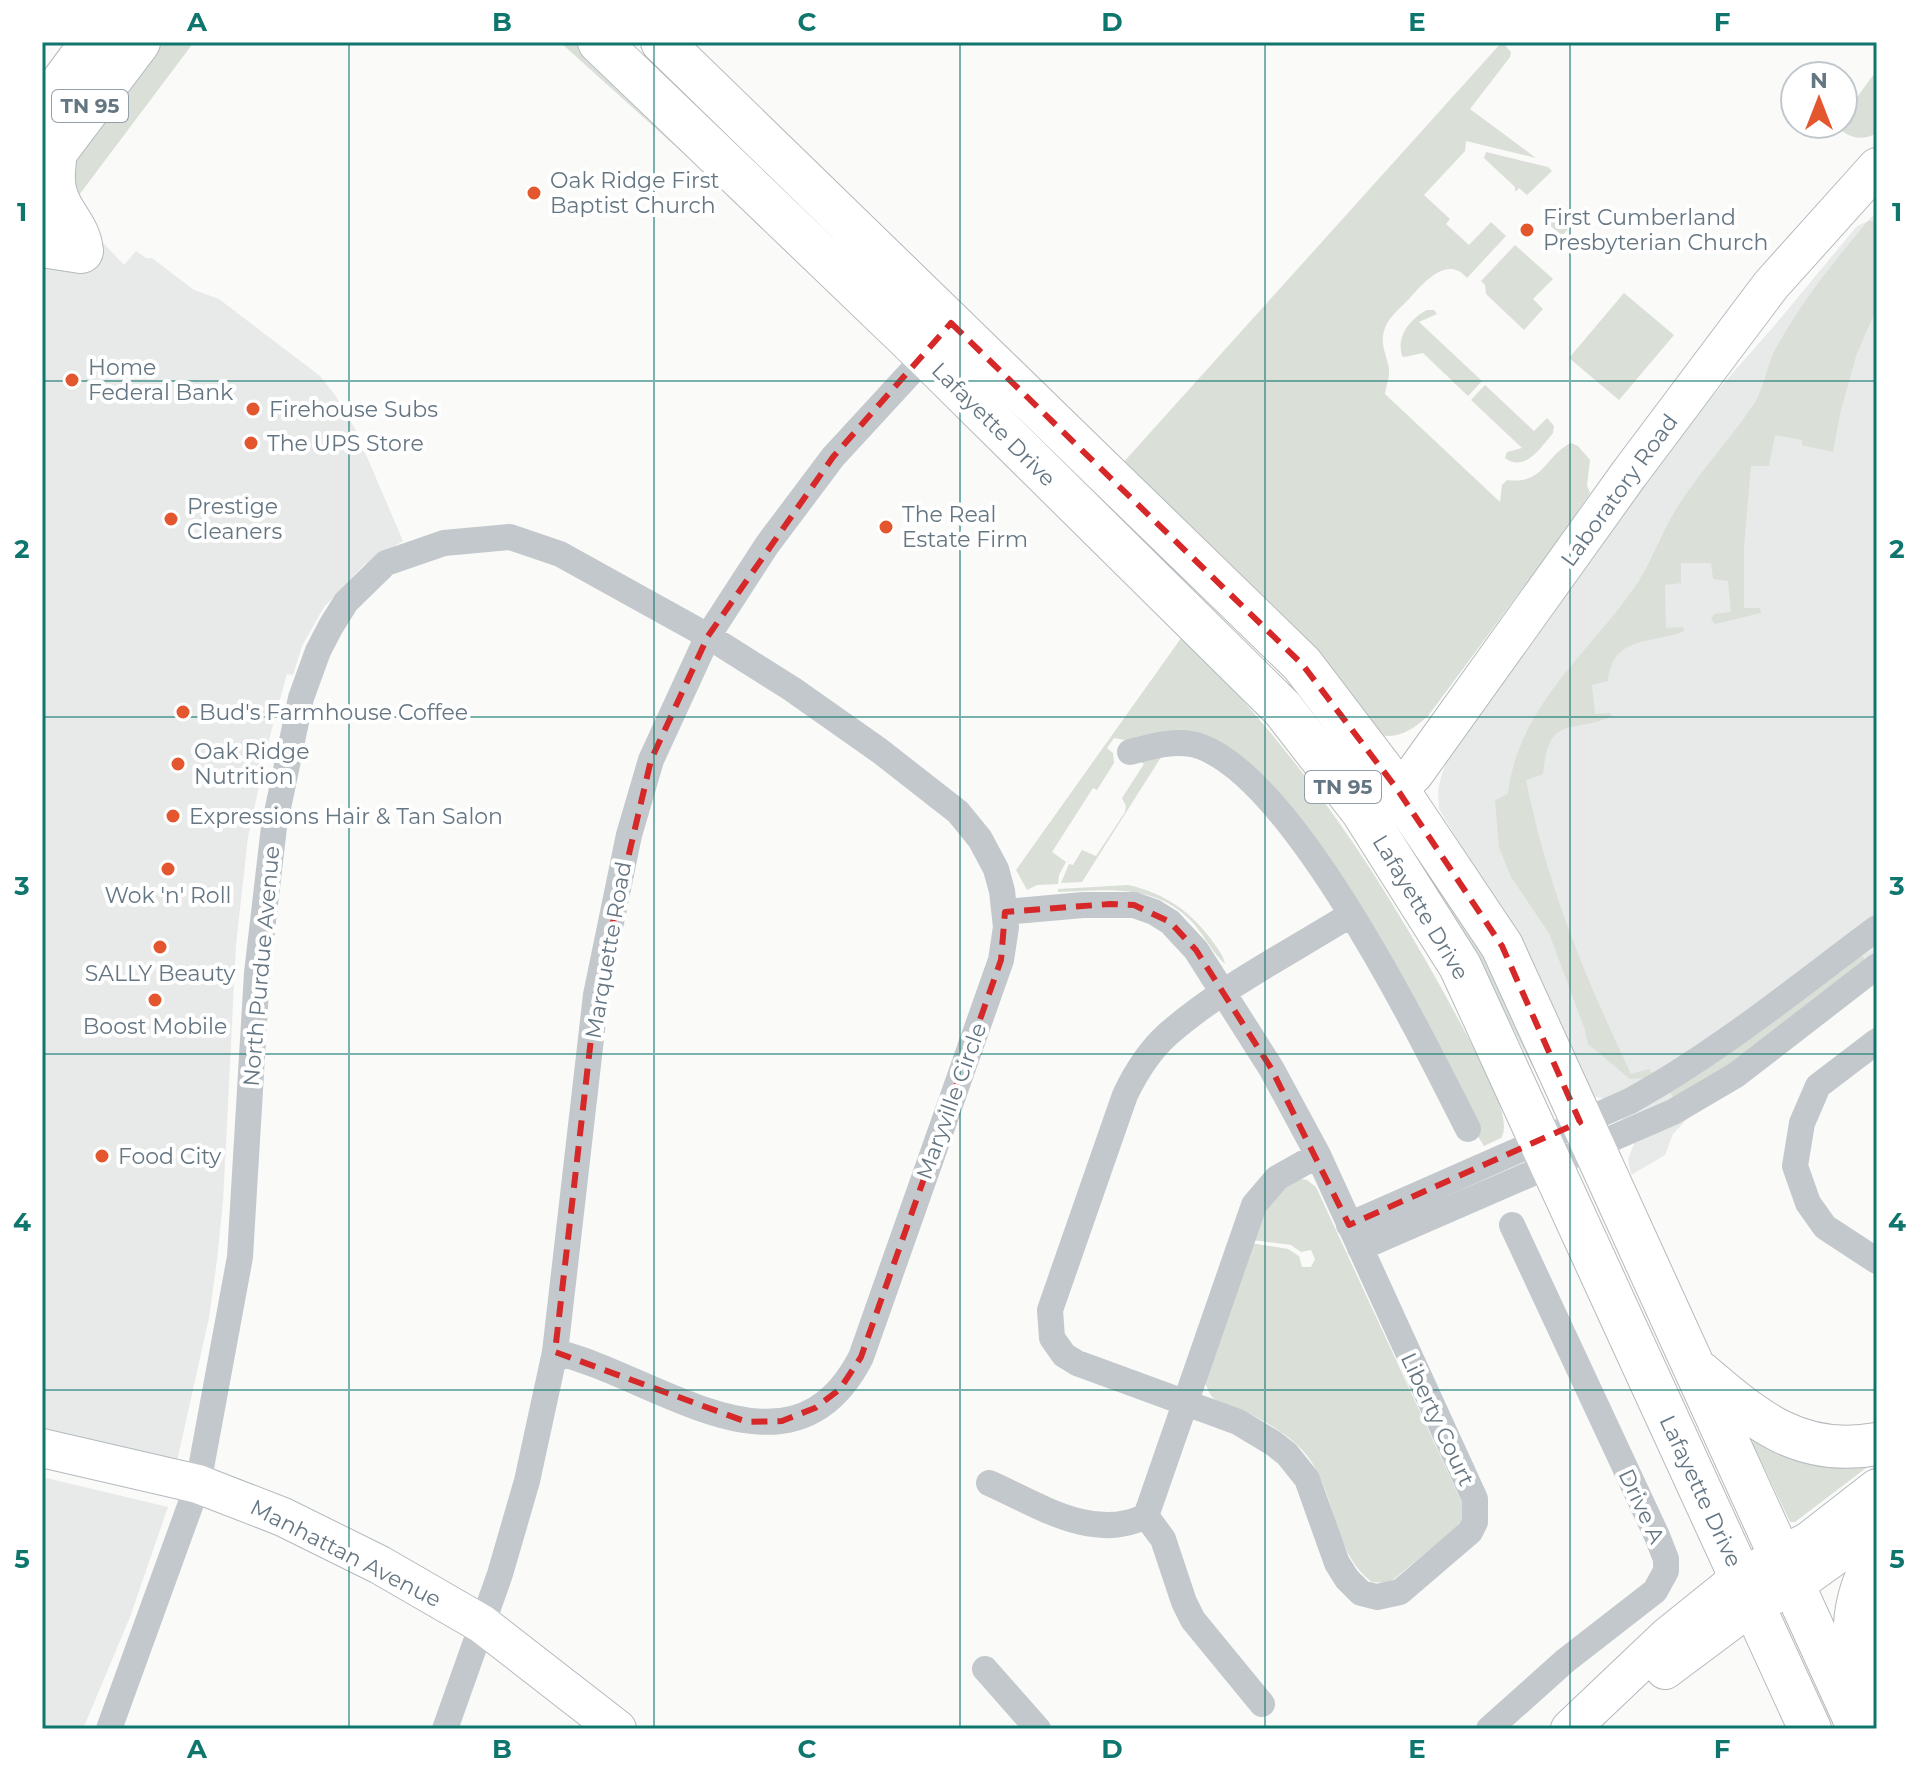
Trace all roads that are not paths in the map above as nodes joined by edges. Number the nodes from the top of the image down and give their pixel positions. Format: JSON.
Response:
{"nodes":[{"id":1,"x":93,"y":42,"type":"edge"},
{"id":2,"x":138,"y":42,"type":"edge"},
{"id":3,"x":599,"y":42,"type":"edge"},
{"id":4,"x":662,"y":42,"type":"edge"},
{"id":5,"x":42,"y":111,"type":"edge"},
{"id":6,"x":49,"y":160,"type":"edge"},
{"id":7,"x":1877,"y":167,"type":"edge"},
{"id":8,"x":42,"y":245,"type":"edge"},
{"id":9,"x":951,"y":323,"type":"junction"},
{"id":10,"x":926,"y":356,"type":"junction"},
{"id":11,"x":708,"y":636,"type":"junction"},
{"id":12,"x":1130,"y":752,"type":"dead end"},
{"id":13,"x":1397,"y":789,"type":"junction"},
{"id":14,"x":1362,"y":811,"type":"junction"},
{"id":15,"x":1005,"y":912,"type":"junction"},
{"id":16,"x":1350,"y":915,"type":"junction"},
{"id":17,"x":1877,"y":928,"type":"edge"},
{"id":18,"x":1877,"y":966,"type":"edge"},
{"id":19,"x":1225,"y":993,"type":"junction"},
{"id":20,"x":1877,"y":1041,"type":"edge"},
{"id":21,"x":1468,"y":1129,"type":"dead end"},
{"id":22,"x":1586,"y":1135,"type":"junction"},
{"id":23,"x":1546,"y":1152,"type":"junction"},
{"id":24,"x":1318,"y":1155,"type":"junction"},
{"id":25,"x":1512,"y":1225,"type":"dead end"},
{"id":26,"x":1354,"y":1237,"type":"junction"},
{"id":27,"x":1877,"y":1261,"type":"edge"},
{"id":28,"x":555,"y":1352,"type":"junction"},
{"id":29,"x":1691,"y":1364,"type":"junction"},
{"id":30,"x":1186,"y":1404,"type":"junction"},
{"id":31,"x":1877,"y":1444,"type":"edge"},
{"id":32,"x":42,"y":1448,"type":"edge"},
{"id":33,"x":989,"y":1483,"type":"dead end"},
{"id":34,"x":198,"y":1484,"type":"junction"},
{"id":35,"x":1877,"y":1488,"type":"edge"},
{"id":36,"x":1146,"y":1516,"type":"junction"},
{"id":37,"x":1877,"y":1526,"type":"edge"},
{"id":38,"x":1877,"y":1557,"type":"edge"},
{"id":39,"x":1787,"y":1572,"type":"junction"},
{"id":40,"x":1746,"y":1591,"type":"junction"},
{"id":41,"x":482,"y":1624,"type":"junction"},
{"id":42,"x":985,"y":1669,"type":"dead end"},
{"id":43,"x":1262,"y":1704,"type":"dead end"},
{"id":44,"x":1877,"y":1723,"type":"edge"},
{"id":45,"x":109,"y":1729,"type":"edge"},
{"id":46,"x":445,"y":1729,"type":"edge"},
{"id":47,"x":617,"y":1729,"type":"edge"},
{"id":48,"x":1038,"y":1729,"type":"edge"},
{"id":49,"x":1489,"y":1729,"type":"edge"},
{"id":50,"x":1570,"y":1729,"type":"edge"},
{"id":51,"x":1587,"y":1729,"type":"edge"},
{"id":52,"x":1810,"y":1729,"type":"edge"},
{"id":53,"x":1859,"y":1729,"type":"edge"}],
"edges":[{"from":1,"to":5,"type":"highway","number":"TN 95"},
{"from":2,"to":6,"type":"highway","number":"TN 95"},
{"from":3,"to":10,"type":"main road","name":"Lafayette Drive","number":"TN 95"},
{"from":4,"to":9,"type":"main road","name":"Lafayette Drive","number":"TN 95"},
{"from":6,"to":8,"type":"highway"},
{"from":7,"to":13,"type":"street","name":"Laboratory Road"},
{"from":9,"to":10,"type":"main road"},
{"from":9,"to":13,"type":"main road","name":"Lafayette Drive","number":"TN 95"},
{"from":10,"to":11,"type":"street","name":"Marquette Road"},
{"from":10,"to":14,"type":"main road","name":"Lafayette Drive","number":"TN 95"},
{"from":11,"to":15,"type":"street","name":"Maryville Circle"},
{"from":11,"to":28,"type":"street","name":"Marquette Road"},
{"from":11,"to":34,"type":"street","name":"North Purdue Avenue"},
{"from":12,"to":16,"type":"street"},
{"from":13,"to":14,"type":"street","name":"Laboratory Road"},
{"from":13,"to":22,"type":"main road","name":"Lafayette Drive","number":"TN 95"},
{"from":14,"to":23,"type":"main road","name":"Lafayette Drive","number":"TN 95"},
{"from":15,"to":19,"type":"street","name":"Liberty Court"},
{"from":15,"to":28,"type":"street","name":"Maryville Circle"},
{"from":16,"to":19,"type":"street"},
{"from":16,"to":21,"type":"street"},
{"from":17,"to":22,"type":"street"},
{"from":18,"to":22,"type":"street"},
{"from":19,"to":24,"type":"street","name":"Liberty Court"},
{"from":19,"to":30,"type":"street","name":"Liberty Court"},
{"from":20,"to":27,"type":"street"},
{"from":22,"to":23,"type":"street"},
{"from":22,"to":29,"type":"main road","name":"Lafayette Drive","number":"TN 95"},
{"from":23,"to":26,"type":"street"},
{"from":23,"to":40,"type":"main road","name":"Lafayette Drive","number":"TN 95"},
{"from":24,"to":26,"type":"street","name":"Liberty Court"},
{"from":24,"to":30,"type":"street"},
{"from":25,"to":49,"type":"street","name":"Drive A"},
{"from":26,"to":30,"type":"street","name":"Liberty Court"},
{"from":28,"to":41,"type":"street","name":"Marquette Road"},
{"from":29,"to":31,"type":"main road"},
{"from":29,"to":39,"type":"main road","name":"Lafayette Drive","number":"TN 95"},
{"from":30,"to":36,"type":"street"},
{"from":32,"to":34,"type":"street","name":"Manhattan Avenue"},
{"from":33,"to":36,"type":"street"},
{"from":34,"to":41,"type":"street","name":"Manhattan Avenue"},
{"from":34,"to":45,"type":"street","name":"North Purdue Avenue"},
{"from":35,"to":39,"type":"street"},
{"from":36,"to":43,"type":"street"},
{"from":37,"to":39,"type":"street"},
{"from":38,"to":44,"type":"main road"},
{"from":39,"to":40,"type":"street"},
{"from":39,"to":53,"type":"main road","name":"Lafayette Drive","number":"TN 95"},
{"from":40,"to":50,"type":"street"},
{"from":40,"to":51,"type":"street"},
{"from":40,"to":52,"type":"main road","name":"Lafayette Drive","number":"TN 95"},
{"from":41,"to":46,"type":"street","name":"Marquette Road"},
{"from":41,"to":47,"type":"street","name":"Manhattan Avenue"},
{"from":42,"to":48,"type":"street"}]}
